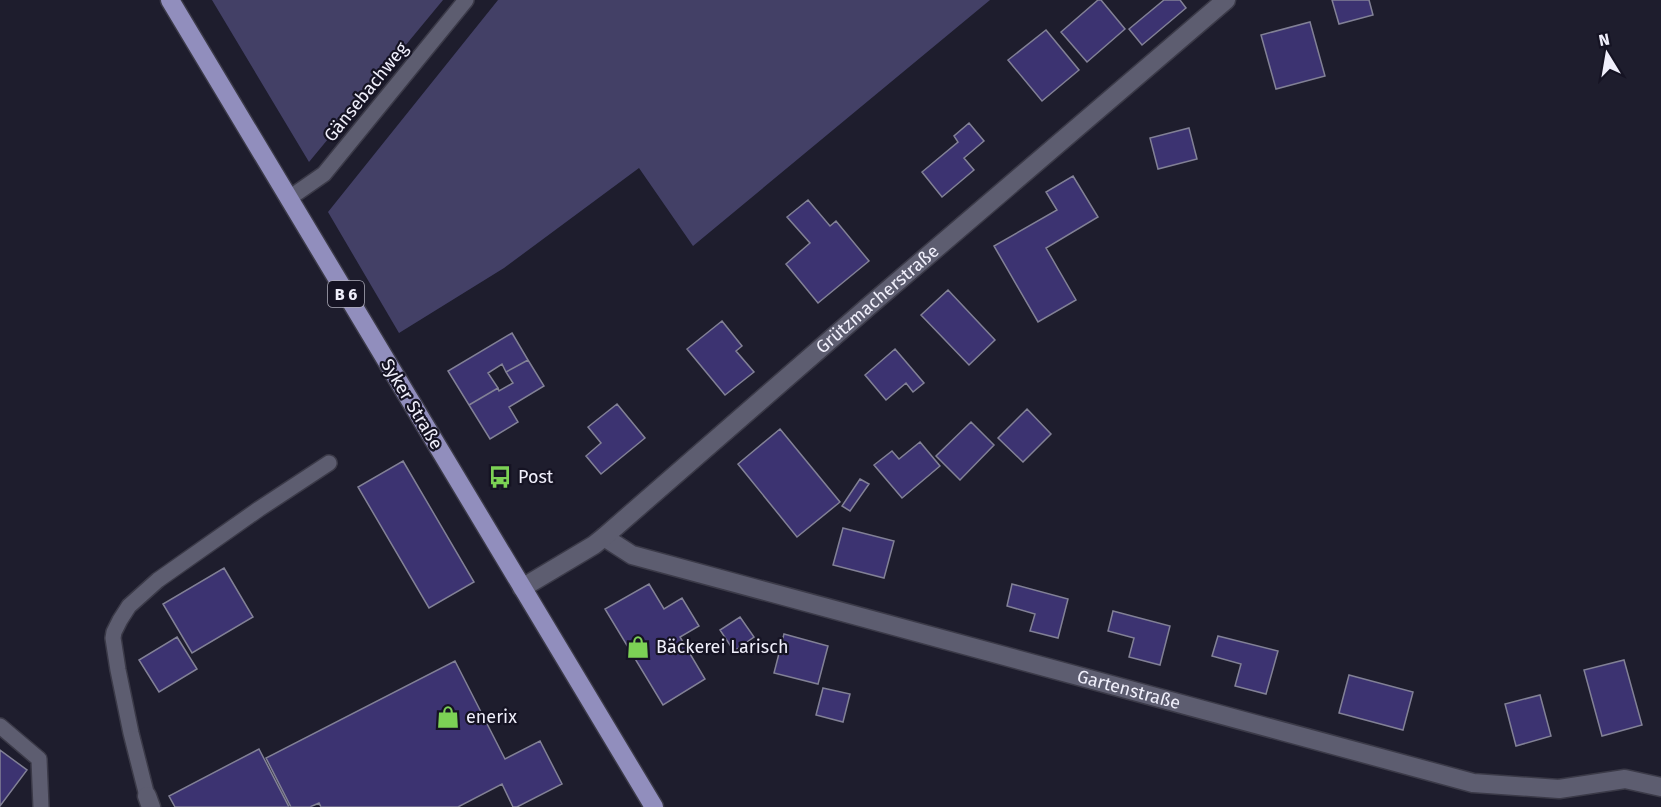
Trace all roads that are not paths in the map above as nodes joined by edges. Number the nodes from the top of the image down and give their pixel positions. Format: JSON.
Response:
{"nodes":[{"id":1,"x":170,"y":0,"type":"edge"},
{"id":2,"x":466,"y":0,"type":"edge"},
{"id":3,"x":1226,"y":0,"type":"edge"},
{"id":4,"x":288,"y":198,"type":"junction"},
{"id":5,"x":329,"y":463,"type":"dead end"},
{"id":6,"x":604,"y":537,"type":"junction"},
{"id":7,"x":522,"y":588,"type":"junction"},
{"id":8,"x":0,"y":726,"type":"edge"},
{"id":9,"x":1661,"y":787,"type":"edge"},
{"id":10,"x":149,"y":802,"type":"edge"},
{"id":11,"x":42,"y":807,"type":"edge"},
{"id":12,"x":654,"y":807,"type":"edge"}],
"edges":[{"from":1,"to":4,"type":"main road","name":"Syker Straße","number":"B 6"},
{"from":2,"to":4,"type":"lane","name":"Gänsebachweg"},
{"from":3,"to":6,"type":"street","name":"Grützmacherstraße"},
{"from":4,"to":7,"type":"main road","name":"Syker Straße","number":"B 6"},
{"from":5,"to":10,"type":"lane"},
{"from":6,"to":7,"type":"street","name":"Grützmacherstraße"},
{"from":6,"to":9,"type":"street","name":"Gartenstraße"},
{"from":7,"to":12,"type":"main road","name":"Syker Straße","number":"B 6"},
{"from":8,"to":11,"type":"lane"}]}
